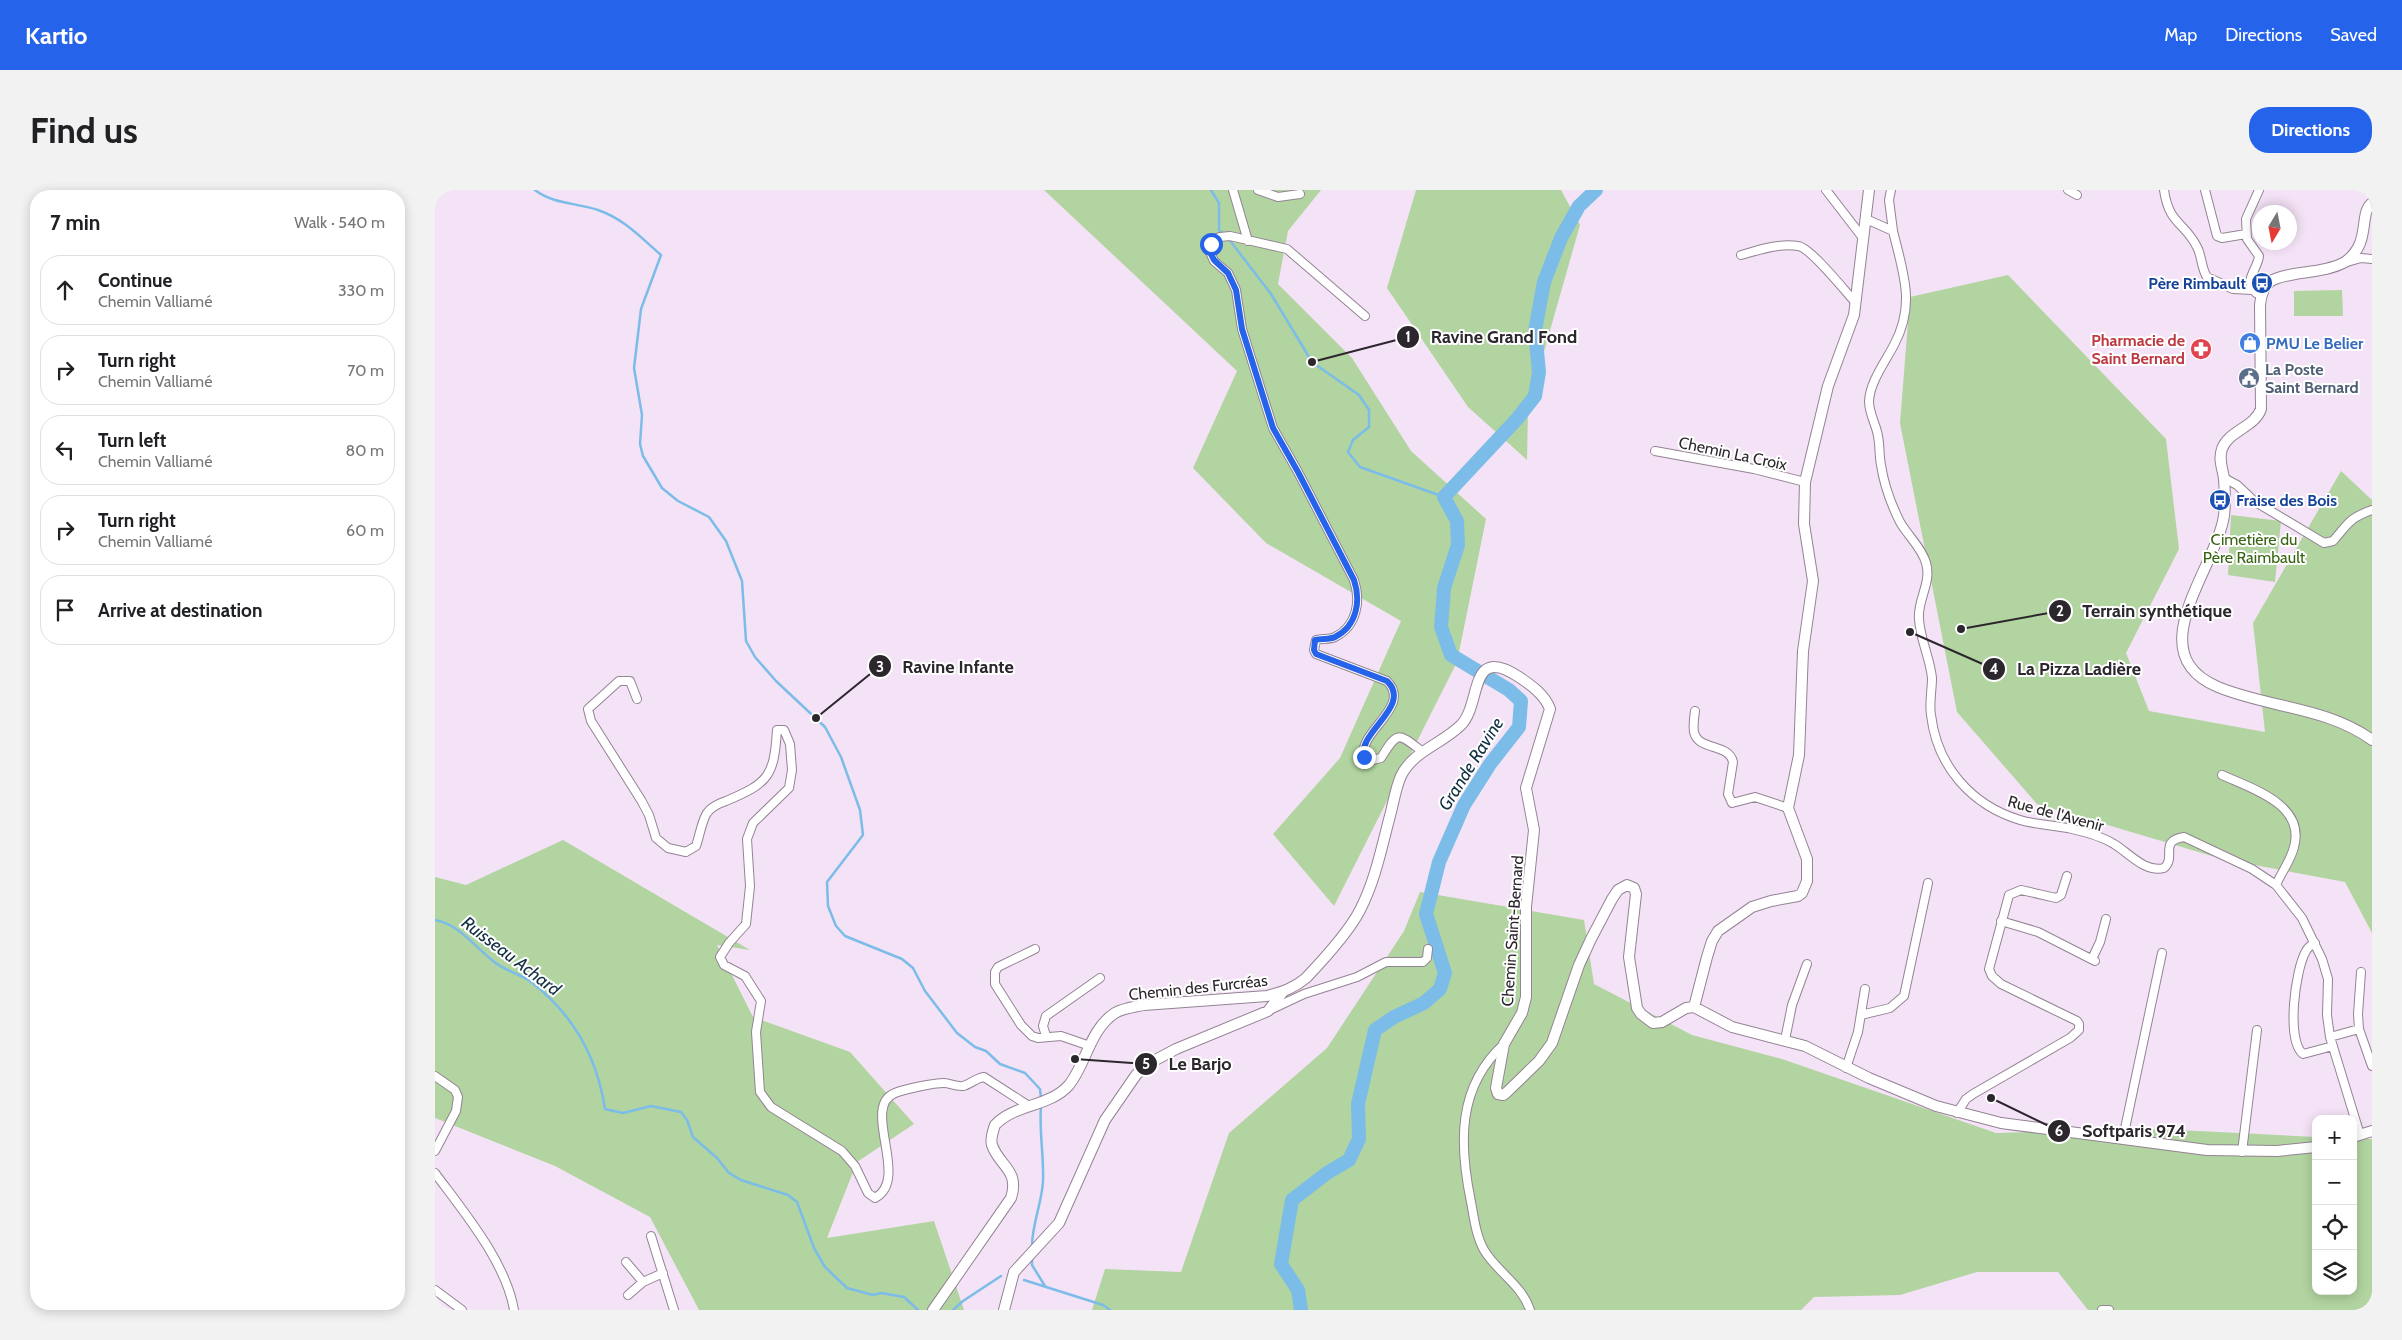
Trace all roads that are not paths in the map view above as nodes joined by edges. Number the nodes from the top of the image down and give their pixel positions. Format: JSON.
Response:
{"nodes":[{"id":1,"x":1233,"y":190,"type":"edge"},
{"id":2,"x":1258,"y":190,"type":"edge"},
{"id":3,"x":1826,"y":190,"type":"edge"},
{"id":4,"x":1869,"y":190,"type":"edge"},
{"id":5,"x":1891,"y":190,"type":"edge"},
{"id":6,"x":2068,"y":190,"type":"edge"},
{"id":7,"x":2164,"y":190,"type":"edge"},
{"id":8,"x":2205,"y":190,"type":"edge"},
{"id":9,"x":2259,"y":190,"type":"edge"},
{"id":10,"x":1300,"y":194,"type":"dead end"},
{"id":11,"x":2077,"y":195,"type":"dead end"},
{"id":12,"x":2372,"y":203,"type":"edge"},
{"id":13,"x":1866,"y":219,"type":"junction"},
{"id":14,"x":1893,"y":231,"type":"junction"},
{"id":15,"x":2246,"y":234,"type":"junction"},
{"id":16,"x":1863,"y":238,"type":"junction"},
{"id":17,"x":1248,"y":240,"type":"junction"},
{"id":18,"x":1741,"y":255,"type":"dead end"},
{"id":19,"x":2372,"y":259,"type":"edge"},
{"id":20,"x":2345,"y":262,"type":"junction"},
{"id":21,"x":2252,"y":290,"type":"junction"},
{"id":22,"x":2261,"y":297,"type":"junction"},
{"id":23,"x":1855,"y":302,"type":"junction"},
{"id":24,"x":1365,"y":316,"type":"dead end"},
{"id":25,"x":1655,"y":451,"type":"dead end"},
{"id":26,"x":2224,"y":478,"type":"junction"},
{"id":27,"x":1805,"y":482,"type":"junction"},
{"id":28,"x":2372,"y":510,"type":"edge"},
{"id":29,"x":1477,"y":681,"type":"joint"},
{"id":30,"x":637,"y":699,"type":"dead end"},
{"id":31,"x":1695,"y":711,"type":"dead end"},
{"id":32,"x":2372,"y":740,"type":"edge"},
{"id":33,"x":1423,"y":752,"type":"junction"},
{"id":34,"x":2222,"y":774,"type":"dead end"},
{"id":35,"x":1788,"y":808,"type":"junction"},
{"id":36,"x":2067,"y":876,"type":"dead end"},
{"id":37,"x":1928,"y":882,"type":"dead end"},
{"id":38,"x":2276,"y":885,"type":"junction"},
{"id":39,"x":2106,"y":919,"type":"dead end"},
{"id":40,"x":2001,"y":921,"type":"junction"},
{"id":41,"x":2315,"y":944,"type":"junction"},
{"id":42,"x":1035,"y":949,"type":"dead end"},
{"id":43,"x":1428,"y":949,"type":"dead end"},
{"id":44,"x":2162,"y":953,"type":"dead end"},
{"id":45,"x":1807,"y":964,"type":"dead end"},
{"id":46,"x":2361,"y":972,"type":"dead end"},
{"id":47,"x":1100,"y":978,"type":"dead end"},
{"id":48,"x":1865,"y":989,"type":"dead end"},
{"id":49,"x":1283,"y":992,"type":"junction"},
{"id":50,"x":1256,"y":998,"type":"junction"},
{"id":51,"x":1694,"y":1007,"type":"junction"},
{"id":52,"x":1268,"y":1011,"type":"junction"},
{"id":53,"x":1861,"y":1015,"type":"junction"},
{"id":54,"x":2359,"y":1029,"type":"junction"},
{"id":55,"x":2257,"y":1030,"type":"dead end"},
{"id":56,"x":1046,"y":1036,"type":"junction"},
{"id":57,"x":2330,"y":1037,"type":"junction"},
{"id":58,"x":1785,"y":1040,"type":"junction"},
{"id":59,"x":1504,"y":1044,"type":"junction"},
{"id":60,"x":1090,"y":1046,"type":"junction"},
{"id":61,"x":2333,"y":1046,"type":"junction"},
{"id":62,"x":2372,"y":1066,"type":"edge"},
{"id":63,"x":1846,"y":1068,"type":"junction"},
{"id":64,"x":435,"y":1076,"type":"edge"},
{"id":65,"x":1039,"y":1102,"type":"junction"},
{"id":66,"x":1957,"y":1113,"type":"junction"},
{"id":67,"x":2351,"y":1115,"type":"edge"},
{"id":68,"x":2372,"y":1130,"type":"edge"},
{"id":69,"x":2357,"y":1136,"type":"edge"},
{"id":70,"x":2123,"y":1138,"type":"junction"},
{"id":71,"x":2312,"y":1147,"type":"edge"},
{"id":72,"x":435,"y":1152,"type":"edge"},
{"id":73,"x":2242,"y":1152,"type":"junction"},
{"id":74,"x":435,"y":1173,"type":"edge"},
{"id":75,"x":651,"y":1236,"type":"dead end"},
{"id":76,"x":626,"y":1262,"type":"dead end"},
{"id":77,"x":663,"y":1273,"type":"junction"},
{"id":78,"x":643,"y":1282,"type":"junction"},
{"id":79,"x":435,"y":1290,"type":"edge"},
{"id":80,"x":628,"y":1295,"type":"dead end"},
{"id":81,"x":462,"y":1310,"type":"edge"},
{"id":82,"x":513,"y":1310,"type":"edge"},
{"id":83,"x":674,"y":1310,"type":"edge"},
{"id":84,"x":933,"y":1310,"type":"edge"},
{"id":85,"x":1004,"y":1310,"type":"edge"},
{"id":86,"x":1530,"y":1310,"type":"edge"},
{"id":87,"x":2102,"y":1310,"type":"edge"},
{"id":88,"x":2109,"y":1310,"type":"edge"}],
"edges":[{"from":1,"to":17,"type":"street"},
{"from":2,"to":10,"type":"street"},
{"from":3,"to":16,"type":"street"},
{"from":4,"to":13,"type":"street"},
{"from":5,"to":14,"type":"street"},
{"from":6,"to":11,"type":"street"},
{"from":7,"to":21,"type":"street"},
{"from":8,"to":15,"type":"street"},
{"from":9,"to":15,"type":"street"},
{"from":12,"to":20,"type":"street"},
{"from":13,"to":14,"type":"street"},
{"from":13,"to":16,"type":"street"},
{"from":14,"to":38,"type":"street","name":"Rue de l'Avenir"},
{"from":15,"to":21,"type":"street"},
{"from":16,"to":23,"type":"street"},
{"from":17,"to":24,"type":"street"},
{"from":17,"to":33,"type":"street"},
{"from":18,"to":23,"type":"street"},
{"from":19,"to":20,"type":"street"},
{"from":20,"to":22,"type":"street"},
{"from":21,"to":22,"type":"street"},
{"from":22,"to":26,"type":"street"},
{"from":23,"to":27,"type":"street"},
{"from":25,"to":27,"type":"street","name":"Chemin La Croix"},
{"from":26,"to":28,"type":"street"},
{"from":26,"to":32,"type":"street"},
{"from":27,"to":35,"type":"street"},
{"from":29,"to":33,"type":"street","name":"Chemin des Furcréas"},
{"from":29,"to":59,"type":"street","name":"Chemin Saint-Bernard"},
{"from":30,"to":65,"type":"street"},
{"from":31,"to":35,"type":"street"},
{"from":33,"to":49,"type":"street","name":"Chemin des Furcréas"},
{"from":34,"to":38,"type":"street"},
{"from":35,"to":51,"type":"street"},
{"from":36,"to":40,"type":"street"},
{"from":37,"to":53,"type":"street"},
{"from":38,"to":41,"type":"street","name":"Rue de l'Avenir"},
{"from":39,"to":40,"type":"street"},
{"from":40,"to":66,"type":"street"},
{"from":41,"to":57,"type":"street","name":"Rue de l'Avenir"},
{"from":41,"to":61,"type":"street"},
{"from":42,"to":56,"type":"street"},
{"from":43,"to":52,"type":"street"},
{"from":44,"to":70,"type":"street"},
{"from":45,"to":58,"type":"street"},
{"from":46,"to":54,"type":"street"},
{"from":47,"to":56,"type":"street"},
{"from":48,"to":53,"type":"street"},
{"from":49,"to":50,"type":"street","name":"Chemin des Furcréas"},
{"from":49,"to":52,"type":"street"},
{"from":50,"to":52,"type":"street"},
{"from":50,"to":60,"type":"street","name":"Chemin des Furcréas"},
{"from":51,"to":58,"type":"street"},
{"from":51,"to":59,"type":"street"},
{"from":52,"to":85,"type":"street"},
{"from":53,"to":63,"type":"street"},
{"from":54,"to":57,"type":"street"},
{"from":54,"to":62,"type":"street"},
{"from":55,"to":73,"type":"street"},
{"from":56,"to":60,"type":"street"},
{"from":57,"to":61,"type":"street","name":"Rue de l'Avenir"},
{"from":58,"to":63,"type":"street"},
{"from":59,"to":86,"type":"street","name":"Chemin Saint-Bernard"},
{"from":60,"to":65,"type":"street","name":"Chemin des Furcréas"},
{"from":61,"to":67,"type":"street","name":"Rue de l'Avenir"},
{"from":63,"to":66,"type":"street"},
{"from":64,"to":72,"type":"street"},
{"from":65,"to":84,"type":"street","name":"Chemin des Furcréas"},
{"from":66,"to":70,"type":"street"},
{"from":68,"to":69,"type":"street"},
{"from":70,"to":73,"type":"street"},
{"from":71,"to":73,"type":"street"},
{"from":74,"to":82,"type":"street"},
{"from":75,"to":77,"type":"street"},
{"from":76,"to":78,"type":"street"},
{"from":77,"to":78,"type":"street"},
{"from":77,"to":83,"type":"street"},
{"from":78,"to":80,"type":"street"},
{"from":79,"to":81,"type":"street"},
{"from":87,"to":88,"type":"street"}]}
